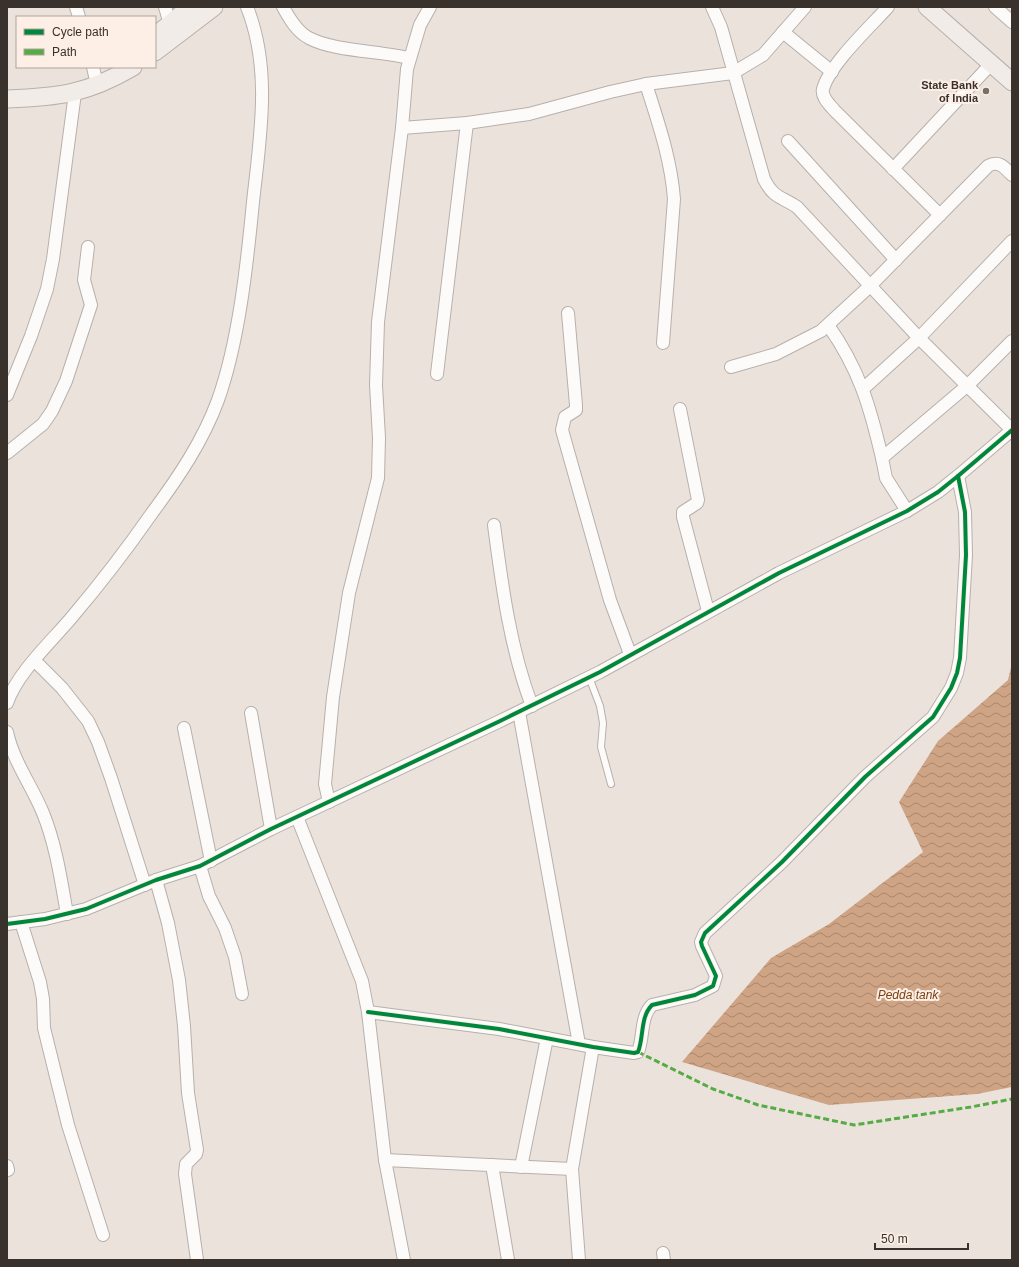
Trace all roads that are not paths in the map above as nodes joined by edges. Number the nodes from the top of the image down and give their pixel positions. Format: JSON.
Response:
{"nodes":[{"id":1,"x":165,"y":7,"type":"edge"},
{"id":2,"x":190,"y":7,"type":"edge"},
{"id":3,"x":214,"y":7,"type":"edge"},
{"id":4,"x":247,"y":7,"type":"edge"},
{"id":5,"x":283,"y":7,"type":"edge"},
{"id":6,"x":430,"y":7,"type":"edge"},
{"id":7,"x":712,"y":7,"type":"edge"},
{"id":8,"x":805,"y":7,"type":"edge"},
{"id":9,"x":888,"y":7,"type":"edge"},
{"id":10,"x":927,"y":7,"type":"edge"},
{"id":11,"x":942,"y":7,"type":"edge"},
{"id":12,"x":995,"y":7,"type":"edge"},
{"id":13,"x":1012,"y":22,"type":"edge"},
{"id":14,"x":170,"y":24,"type":"junction"},
{"id":15,"x":783,"y":32,"type":"junction"},
{"id":16,"x":156,"y":35,"type":"edge"},
{"id":17,"x":156,"y":51,"type":"edge"},
{"id":18,"x":409,"y":58,"type":"junction"},
{"id":19,"x":991,"y":64,"type":"junction"},
{"id":20,"x":1012,"y":67,"type":"edge"},
{"id":21,"x":108,"y":68,"type":"edge"},
{"id":22,"x":131,"y":68,"type":"edge"},
{"id":23,"x":94,"y":71,"type":"edge"},
{"id":24,"x":832,"y":72,"type":"junction"},
{"id":25,"x":733,"y":73,"type":"junction"},
{"id":26,"x":1012,"y":82,"type":"edge"},
{"id":27,"x":646,"y":84,"type":"junction"},
{"id":28,"x":7,"y":90,"type":"edge"},
{"id":29,"x":75,"y":93,"type":"junction"},
{"id":30,"x":7,"y":99,"type":"edge"},
{"id":31,"x":467,"y":123,"type":"junction"},
{"id":32,"x":402,"y":128,"type":"junction"},
{"id":33,"x":788,"y":141,"type":"dead end"},
{"id":34,"x":893,"y":169,"type":"junction"},
{"id":35,"x":1012,"y":175,"type":"edge"},
{"id":36,"x":940,"y":215,"type":"junction"},
{"id":37,"x":1012,"y":241,"type":"edge"},
{"id":38,"x":88,"y":246,"type":"dead end"},
{"id":39,"x":896,"y":260,"type":"junction"},
{"id":40,"x":870,"y":286,"type":"junction"},
{"id":41,"x":568,"y":312,"type":"dead end"},
{"id":42,"x":828,"y":325,"type":"junction"},
{"id":43,"x":919,"y":338,"type":"junction"},
{"id":44,"x":1012,"y":341,"type":"edge"},
{"id":45,"x":663,"y":343,"type":"dead end"},
{"id":46,"x":731,"y":367,"type":"dead end"},
{"id":47,"x":438,"y":374,"type":"dead end"},
{"id":48,"x":968,"y":385,"type":"junction"},
{"id":49,"x":864,"y":388,"type":"junction"},
{"id":50,"x":7,"y":395,"type":"edge"},
{"id":51,"x":680,"y":410,"type":"dead end"},
{"id":52,"x":1012,"y":430,"type":"edge"},
{"id":53,"x":7,"y":453,"type":"edge"},
{"id":54,"x":882,"y":458,"type":"junction"},
{"id":55,"x":958,"y":476,"type":"junction"},
{"id":56,"x":907,"y":512,"type":"junction"},
{"id":57,"x":494,"y":525,"type":"dead end"},
{"id":58,"x":708,"y":611,"type":"junction"},
{"id":59,"x":630,"y":654,"type":"junction"},
{"id":60,"x":35,"y":661,"type":"junction"},
{"id":61,"x":589,"y":677,"type":"junction"},
{"id":62,"x":7,"y":703,"type":"edge"},
{"id":63,"x":532,"y":706,"type":"junction"},
{"id":64,"x":518,"y":712,"type":"junction"},
{"id":65,"x":251,"y":714,"type":"dead end"},
{"id":66,"x":184,"y":728,"type":"dead end"},
{"id":67,"x":7,"y":732,"type":"edge"},
{"id":68,"x":611,"y":784,"type":"dead end"},
{"id":69,"x":328,"y":802,"type":"junction"},
{"id":70,"x":297,"y":817,"type":"junction"},
{"id":71,"x":271,"y":830,"type":"junction"},
{"id":72,"x":211,"y":861,"type":"junction"},
{"id":73,"x":200,"y":866,"type":"junction"},
{"id":74,"x":150,"y":883,"type":"junction"},
{"id":75,"x":66,"y":914,"type":"junction"},
{"id":76,"x":21,"y":922,"type":"junction"},
{"id":77,"x":7,"y":924,"type":"edge"},
{"id":78,"x":242,"y":994,"type":"dead end"},
{"id":79,"x":368,"y":1012,"type":"junction"},
{"id":80,"x":547,"y":1038,"type":"junction"},
{"id":81,"x":579,"y":1044,"type":"junction"},
{"id":82,"x":593,"y":1047,"type":"junction"},
{"id":83,"x":385,"y":1160,"type":"junction"},
{"id":84,"x":492,"y":1165,"type":"junction"},
{"id":85,"x":521,"y":1167,"type":"junction"},
{"id":86,"x":572,"y":1169,"type":"junction"},
{"id":87,"x":102,"y":1235,"type":"dead end"},
{"id":88,"x":197,"y":1260,"type":"edge"},
{"id":89,"x":404,"y":1260,"type":"edge"},
{"id":90,"x":508,"y":1260,"type":"edge"},
{"id":91,"x":580,"y":1260,"type":"edge"}],
"edges":[{"from":1,"to":14,"type":"street"},
{"from":2,"to":14,"type":"main road"},
{"from":3,"to":17,"type":"main road"},
{"from":4,"to":60,"type":"street"},
{"from":5,"to":18,"type":"street"},
{"from":6,"to":18,"type":"street"},
{"from":7,"to":25,"type":"street"},
{"from":8,"to":15,"type":"street"},
{"from":9,"to":24,"type":"street"},
{"from":10,"to":19,"type":"main road"},
{"from":11,"to":20,"type":"main road"},
{"from":12,"to":13,"type":"street"},
{"from":14,"to":16,"type":"main road"},
{"from":15,"to":24,"type":"street"},
{"from":15,"to":25,"type":"street"},
{"from":18,"to":32,"type":"street"},
{"from":19,"to":26,"type":"main road"},
{"from":19,"to":34,"type":"street"},
{"from":21,"to":23,"type":"main road"},
{"from":22,"to":29,"type":"main road"},
{"from":23,"to":28,"type":"main road"},
{"from":24,"to":34,"type":"street"},
{"from":25,"to":27,"type":"street"},
{"from":25,"to":40,"type":"street"},
{"from":27,"to":31,"type":"street"},
{"from":27,"to":45,"type":"street"},
{"from":29,"to":30,"type":"main road"},
{"from":29,"to":50,"type":"street"},
{"from":31,"to":32,"type":"street"},
{"from":31,"to":47,"type":"street"},
{"from":32,"to":69,"type":"street"},
{"from":33,"to":39,"type":"street"},
{"from":34,"to":36,"type":"street"},
{"from":35,"to":36,"type":"street"},
{"from":36,"to":39,"type":"street"},
{"from":37,"to":43,"type":"street"},
{"from":38,"to":53,"type":"street"},
{"from":39,"to":40,"type":"street"},
{"from":40,"to":42,"type":"street"},
{"from":40,"to":43,"type":"street"},
{"from":41,"to":59,"type":"street"},
{"from":42,"to":46,"type":"street"},
{"from":42,"to":49,"type":"street"},
{"from":43,"to":48,"type":"street"},
{"from":43,"to":49,"type":"street"},
{"from":44,"to":48,"type":"street"},
{"from":48,"to":52,"type":"street"},
{"from":48,"to":54,"type":"street"},
{"from":49,"to":54,"type":"street"},
{"from":51,"to":58,"type":"street"},
{"from":52,"to":55,"type":"street"},
{"from":54,"to":56,"type":"street"},
{"from":55,"to":56,"type":"street"},
{"from":55,"to":82,"type":"street"},
{"from":56,"to":58,"type":"street"},
{"from":57,"to":63,"type":"street"},
{"from":58,"to":59,"type":"street"},
{"from":59,"to":61,"type":"street"},
{"from":60,"to":62,"type":"street"},
{"from":60,"to":74,"type":"street"},
{"from":61,"to":63,"type":"street"},
{"from":61,"to":68,"type":"lane"},
{"from":63,"to":64,"type":"street"},
{"from":64,"to":69,"type":"street"},
{"from":64,"to":81,"type":"street"},
{"from":65,"to":71,"type":"street"},
{"from":66,"to":72,"type":"street"},
{"from":67,"to":75,"type":"street"},
{"from":69,"to":70,"type":"street"},
{"from":70,"to":71,"type":"street"},
{"from":70,"to":79,"type":"street"},
{"from":71,"to":72,"type":"street"},
{"from":72,"to":73,"type":"street"},
{"from":73,"to":74,"type":"street"},
{"from":73,"to":78,"type":"street"},
{"from":74,"to":75,"type":"street"},
{"from":74,"to":88,"type":"street"},
{"from":75,"to":76,"type":"street"},
{"from":76,"to":77,"type":"street"},
{"from":76,"to":87,"type":"street"},
{"from":79,"to":80,"type":"street"},
{"from":79,"to":83,"type":"street"},
{"from":80,"to":81,"type":"street"},
{"from":80,"to":85,"type":"street"},
{"from":81,"to":82,"type":"street"},
{"from":82,"to":86,"type":"street"},
{"from":83,"to":84,"type":"street"},
{"from":83,"to":89,"type":"street"},
{"from":84,"to":85,"type":"street"},
{"from":84,"to":90,"type":"street"},
{"from":85,"to":86,"type":"street"},
{"from":86,"to":91,"type":"street"}]}
